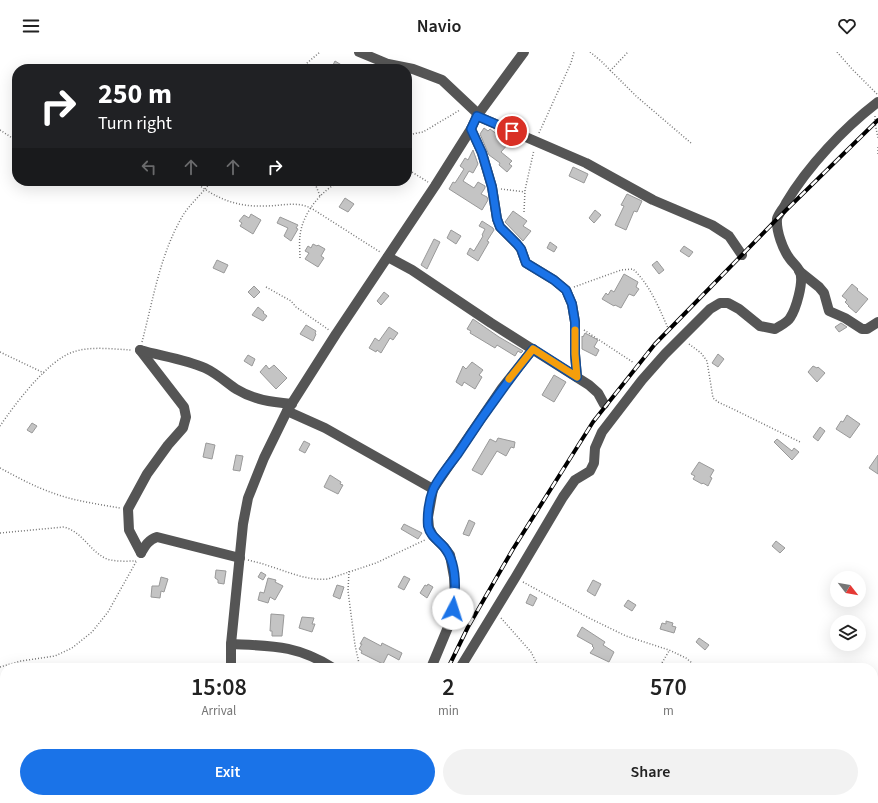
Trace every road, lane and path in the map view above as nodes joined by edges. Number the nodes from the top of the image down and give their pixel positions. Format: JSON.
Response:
{"nodes":[{"id":1,"x":320,"y":52,"type":"edge"},
{"id":2,"x":358,"y":52,"type":"edge"},
{"id":3,"x":524,"y":52,"type":"edge"},
{"id":4,"x":574,"y":52,"type":"edge"},
{"id":5,"x":590,"y":52,"type":"edge"},
{"id":6,"x":628,"y":52,"type":"edge"},
{"id":7,"x":837,"y":52,"type":"edge"},
{"id":8,"x":306,"y":64,"type":"edge"},
{"id":9,"x":388,"y":64,"type":"edge"},
{"id":10,"x":412,"y":69,"type":"edge"},
{"id":11,"x":610,"y":71,"type":"junction"},
{"id":12,"x":878,"y":94,"type":"edge"},
{"id":13,"x":878,"y":102,"type":"edge"},
{"id":14,"x":469,"y":105,"type":"junction"},
{"id":15,"x":477,"y":116,"type":"junction"},
{"id":16,"x":875,"y":123,"type":"dead end"},
{"id":17,"x":471,"y":129,"type":"junction"},
{"id":18,"x":0,"y":130,"type":"edge"},
{"id":19,"x":412,"y":134,"type":"edge"},
{"id":20,"x":12,"y":138,"type":"edge"},
{"id":21,"x":878,"y":138,"type":"edge"},
{"id":22,"x":536,"y":142,"type":"junction"},
{"id":23,"x":691,"y":143,"type":"dead end"},
{"id":24,"x":878,"y":147,"type":"edge"},
{"id":25,"x":878,"y":156,"type":"edge"},
{"id":26,"x":412,"y":171,"type":"edge"},
{"id":27,"x":200,"y":186,"type":"edge"},
{"id":28,"x":208,"y":186,"type":"edge"},
{"id":29,"x":316,"y":186,"type":"edge"},
{"id":30,"x":331,"y":186,"type":"edge"},
{"id":31,"x":435,"y":186,"type":"junction"},
{"id":32,"x":492,"y":187,"type":"junction"},
{"id":33,"x":205,"y":190,"type":"junction"},
{"id":34,"x":524,"y":192,"type":"junction"},
{"id":35,"x":321,"y":196,"type":"junction"},
{"id":36,"x":311,"y":208,"type":"junction"},
{"id":37,"x":524,"y":212,"type":"dead end"},
{"id":38,"x":742,"y":255,"type":"dead end"},
{"id":39,"x":388,"y":257,"type":"junction"},
{"id":40,"x":300,"y":258,"type":"dead end"},
{"id":41,"x":800,"y":271,"type":"junction"},
{"id":42,"x":266,"y":287,"type":"dead end"},
{"id":43,"x":566,"y":290,"type":"junction"},
{"id":44,"x":575,"y":322,"type":"junction"},
{"id":45,"x":878,"y":322,"type":"edge"},
{"id":46,"x":668,"y":328,"type":"dead end"},
{"id":47,"x":336,"y":334,"type":"junction"},
{"id":48,"x":680,"y":338,"type":"junction"},
{"id":49,"x":533,"y":349,"type":"junction"},
{"id":50,"x":140,"y":350,"type":"junction"},
{"id":51,"x":0,"y":352,"type":"edge"},
{"id":52,"x":634,"y":363,"type":"dead end"},
{"id":53,"x":44,"y":373,"type":"junction"},
{"id":54,"x":577,"y":377,"type":"junction"},
{"id":55,"x":604,"y":404,"type":"dead end"},
{"id":56,"x":289,"y":408,"type":"junction"},
{"id":57,"x":0,"y":426,"type":"edge"},
{"id":58,"x":800,"y":442,"type":"dead end"},
{"id":59,"x":0,"y":468,"type":"edge"},
{"id":60,"x":433,"y":489,"type":"junction"},
{"id":61,"x":128,"y":509,"type":"junction"},
{"id":62,"x":0,"y":533,"type":"edge"},
{"id":63,"x":433,"y":536,"type":"junction"},
{"id":64,"x":139,"y":557,"type":"junction"},
{"id":65,"x":240,"y":558,"type":"junction"},
{"id":66,"x":348,"y":571,"type":"junction"},
{"id":67,"x":515,"y":578,"type":"junction"},
{"id":68,"x":494,"y":611,"type":"junction"},
{"id":69,"x":231,"y":644,"type":"junction"},
{"id":70,"x":669,"y":650,"type":"junction"},
{"id":71,"x":14,"y":663,"type":"edge"},
{"id":72,"x":231,"y":663,"type":"edge"},
{"id":73,"x":325,"y":663,"type":"edge"},
{"id":74,"x":359,"y":663,"type":"edge"},
{"id":75,"x":433,"y":663,"type":"edge"},
{"id":76,"x":463,"y":663,"type":"edge"},
{"id":77,"x":536,"y":663,"type":"edge"},
{"id":78,"x":662,"y":663,"type":"edge"},
{"id":79,"x":692,"y":663,"type":"edge"}],
"edges":[{"from":1,"to":8,"type":"path"},
{"from":2,"to":9,"type":"street"},
{"from":3,"to":15,"type":"street"},
{"from":4,"to":22,"type":"path"},
{"from":5,"to":11,"type":"path"},
{"from":6,"to":11,"type":"path"},
{"from":7,"to":12,"type":"path"},
{"from":10,"to":14,"type":"street"},
{"from":11,"to":23,"type":"path"},
{"from":13,"to":41,"type":"street"},
{"from":14,"to":15,"type":"street"},
{"from":14,"to":19,"type":"path"},
{"from":15,"to":17,"type":"street"},
{"from":15,"to":22,"type":"street"},
{"from":16,"to":21,"type":"path"},
{"from":17,"to":31,"type":"street"},
{"from":17,"to":32,"type":"street"},
{"from":18,"to":20,"type":"path"},
{"from":22,"to":34,"type":"path"},
{"from":22,"to":38,"type":"street"},
{"from":24,"to":25,"type":"path"},
{"from":26,"to":31,"type":"path"},
{"from":27,"to":33,"type":"path"},
{"from":28,"to":33,"type":"path"},
{"from":29,"to":35,"type":"path"},
{"from":30,"to":35,"type":"path"},
{"from":31,"to":39,"type":"street"},
{"from":32,"to":34,"type":"path"},
{"from":32,"to":43,"type":"street"},
{"from":33,"to":36,"type":"path"},
{"from":33,"to":50,"type":"path"},
{"from":34,"to":37,"type":"path"},
{"from":35,"to":36,"type":"path"},
{"from":36,"to":39,"type":"path"},
{"from":36,"to":40,"type":"path"},
{"from":39,"to":47,"type":"street"},
{"from":39,"to":49,"type":"street"},
{"from":41,"to":45,"type":"street"},
{"from":41,"to":48,"type":"street"},
{"from":42,"to":47,"type":"path"},
{"from":43,"to":44,"type":"street"},
{"from":43,"to":46,"type":"path"},
{"from":44,"to":52,"type":"path"},
{"from":44,"to":54,"type":"street"},
{"from":47,"to":56,"type":"street"},
{"from":48,"to":58,"type":"path"},
{"from":48,"to":67,"type":"street"},
{"from":49,"to":54,"type":"street"},
{"from":49,"to":60,"type":"street"},
{"from":50,"to":53,"type":"path"},
{"from":50,"to":56,"type":"street"},
{"from":50,"to":61,"type":"street"},
{"from":51,"to":53,"type":"path"},
{"from":53,"to":57,"type":"path"},
{"from":54,"to":55,"type":"street"},
{"from":56,"to":60,"type":"street"},
{"from":56,"to":65,"type":"street"},
{"from":59,"to":61,"type":"path"},
{"from":60,"to":63,"type":"street"},
{"from":61,"to":64,"type":"street"},
{"from":62,"to":64,"type":"path"},
{"from":63,"to":66,"type":"path"},
{"from":63,"to":75,"type":"street"},
{"from":64,"to":65,"type":"street"},
{"from":64,"to":71,"type":"path"},
{"from":65,"to":66,"type":"path"},
{"from":65,"to":69,"type":"street"},
{"from":66,"to":74,"type":"path"},
{"from":67,"to":68,"type":"street"},
{"from":67,"to":70,"type":"path"},
{"from":68,"to":76,"type":"street"},
{"from":68,"to":77,"type":"path"},
{"from":69,"to":72,"type":"street"},
{"from":69,"to":73,"type":"street"},
{"from":70,"to":78,"type":"path"},
{"from":70,"to":79,"type":"path"}]}
